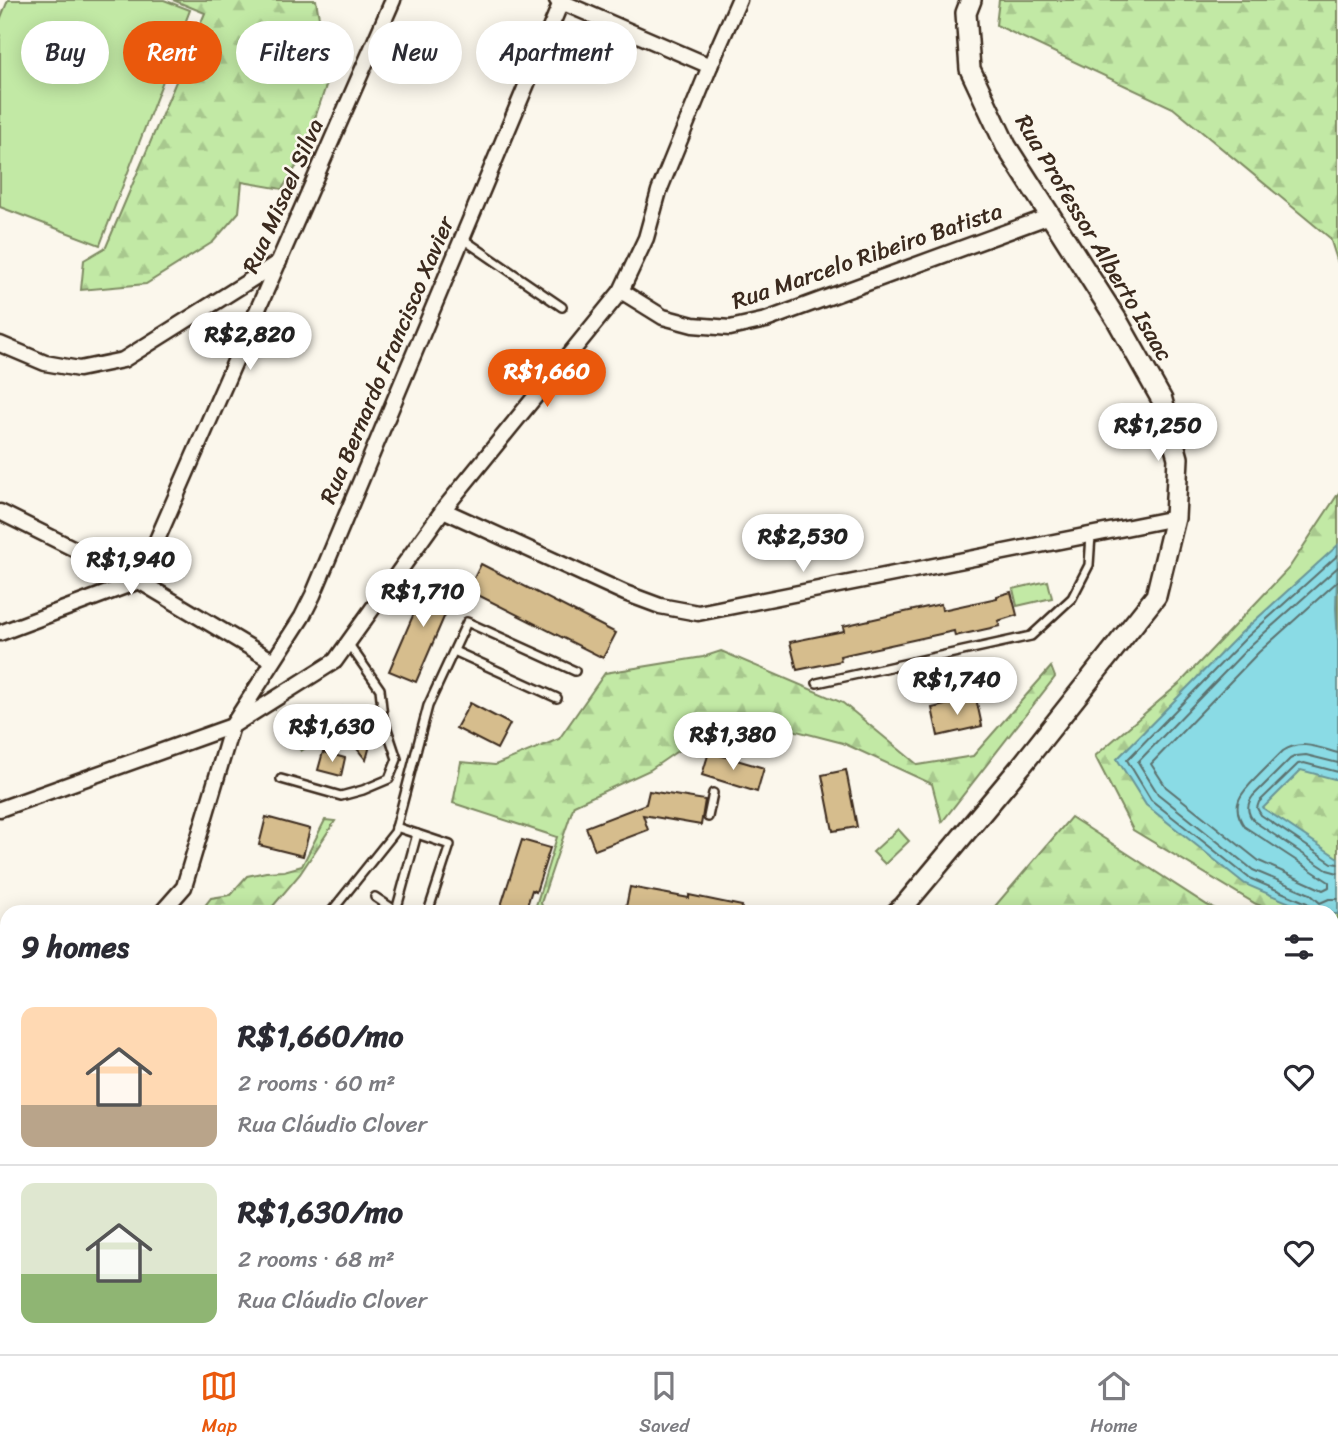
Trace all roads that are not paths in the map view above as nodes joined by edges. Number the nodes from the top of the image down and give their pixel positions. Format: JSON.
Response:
{"nodes":[{"id":1,"x":393,"y":0,"type":"edge"},
{"id":2,"x":739,"y":0,"type":"edge"},
{"id":3,"x":971,"y":0,"type":"edge"},
{"id":4,"x":560,"y":1,"type":"edge"},
{"id":5,"x":710,"y":66,"type":"junction"},
{"id":6,"x":1050,"y":216,"type":"junction"},
{"id":7,"x":463,"y":239,"type":"junction"},
{"id":8,"x":279,"y":262,"type":"junction"},
{"id":9,"x":621,"y":291,"type":"junction"},
{"id":10,"x":562,"y":307,"type":"dead end"},
{"id":11,"x":0,"y":344,"type":"edge"},
{"id":12,"x":443,"y":510,"type":"junction"},
{"id":13,"x":0,"y":512,"type":"edge"},
{"id":14,"x":1175,"y":518,"type":"junction"},
{"id":15,"x":1091,"y":535,"type":"junction"},
{"id":16,"x":139,"y":581,"type":"junction"},
{"id":17,"x":0,"y":634,"type":"edge"},
{"id":18,"x":348,"y":643,"type":"junction"},
{"id":19,"x":454,"y":651,"type":"junction"},
{"id":20,"x":273,"y":661,"type":"junction"},
{"id":21,"x":575,"y":671,"type":"dead end"},
{"id":22,"x":817,"y":682,"type":"dead end"},
{"id":23,"x":557,"y":698,"type":"dead end"},
{"id":24,"x":232,"y":726,"type":"junction"},
{"id":25,"x":394,"y":768,"type":"junction"},
{"id":26,"x":410,"y":774,"type":"junction"},
{"id":27,"x":281,"y":779,"type":"dead end"},
{"id":28,"x":713,"y":793,"type":"dead end"},
{"id":29,"x":0,"y":809,"type":"edge"},
{"id":30,"x":708,"y":817,"type":"dead end"},
{"id":31,"x":396,"y":827,"type":"junction"},
{"id":32,"x":416,"y":834,"type":"junction"},
{"id":33,"x":375,"y":897,"type":"dead end"},
{"id":34,"x":168,"y":905,"type":"edge"},
{"id":35,"x":337,"y":905,"type":"edge"},
{"id":36,"x":387,"y":905,"type":"edge"},
{"id":37,"x":398,"y":905,"type":"edge"},
{"id":38,"x":430,"y":905,"type":"edge"},
{"id":39,"x":908,"y":905,"type":"edge"}],
"edges":[{"from":1,"to":8,"type":"street","name":"Rua Misael Silva"},
{"from":2,"to":5,"type":"street"},
{"from":3,"to":6,"type":"main road","name":"Rua Professor Alberto Isaac"},
{"from":4,"to":5,"type":"street"},
{"from":4,"to":7,"type":"street","name":"Rua Bernardo Francisco Xavier"},
{"from":5,"to":9,"type":"street"},
{"from":6,"to":9,"type":"street","name":"Rua Marcelo Ribeiro Batista"},
{"from":6,"to":14,"type":"main road","name":"Rua Professor Alberto Isaac"},
{"from":7,"to":10,"type":"lane"},
{"from":7,"to":20,"type":"street","name":"Rua Bernardo Francisco Xavier"},
{"from":8,"to":11,"type":"street"},
{"from":8,"to":16,"type":"street","name":"Rua Misael Silva"},
{"from":9,"to":12,"type":"street"},
{"from":12,"to":15,"type":"street"},
{"from":12,"to":18,"type":"street"},
{"from":13,"to":16,"type":"street"},
{"from":14,"to":15,"type":"street"},
{"from":14,"to":39,"type":"main road","name":"Rua Professor Alberto Isaac"},
{"from":15,"to":22,"type":"lane"},
{"from":16,"to":17,"type":"street"},
{"from":16,"to":20,"type":"street"},
{"from":18,"to":24,"type":"street"},
{"from":18,"to":25,"type":"lane"},
{"from":19,"to":21,"type":"lane"},
{"from":19,"to":23,"type":"lane"},
{"from":19,"to":26,"type":"lane"},
{"from":20,"to":24,"type":"street","name":"Rua Bernardo Francisco Xavier"},
{"from":24,"to":29,"type":"street"},
{"from":24,"to":34,"type":"street","name":"Rua Bernardo Francisco Xavier"},
{"from":25,"to":26,"type":"lane"},
{"from":25,"to":27,"type":"lane"},
{"from":26,"to":31,"type":"lane"},
{"from":28,"to":30,"type":"lane"},
{"from":31,"to":32,"type":"lane"},
{"from":31,"to":35,"type":"lane"},
{"from":32,"to":37,"type":"lane"},
{"from":32,"to":38,"type":"lane"},
{"from":33,"to":36,"type":"lane"}]}
